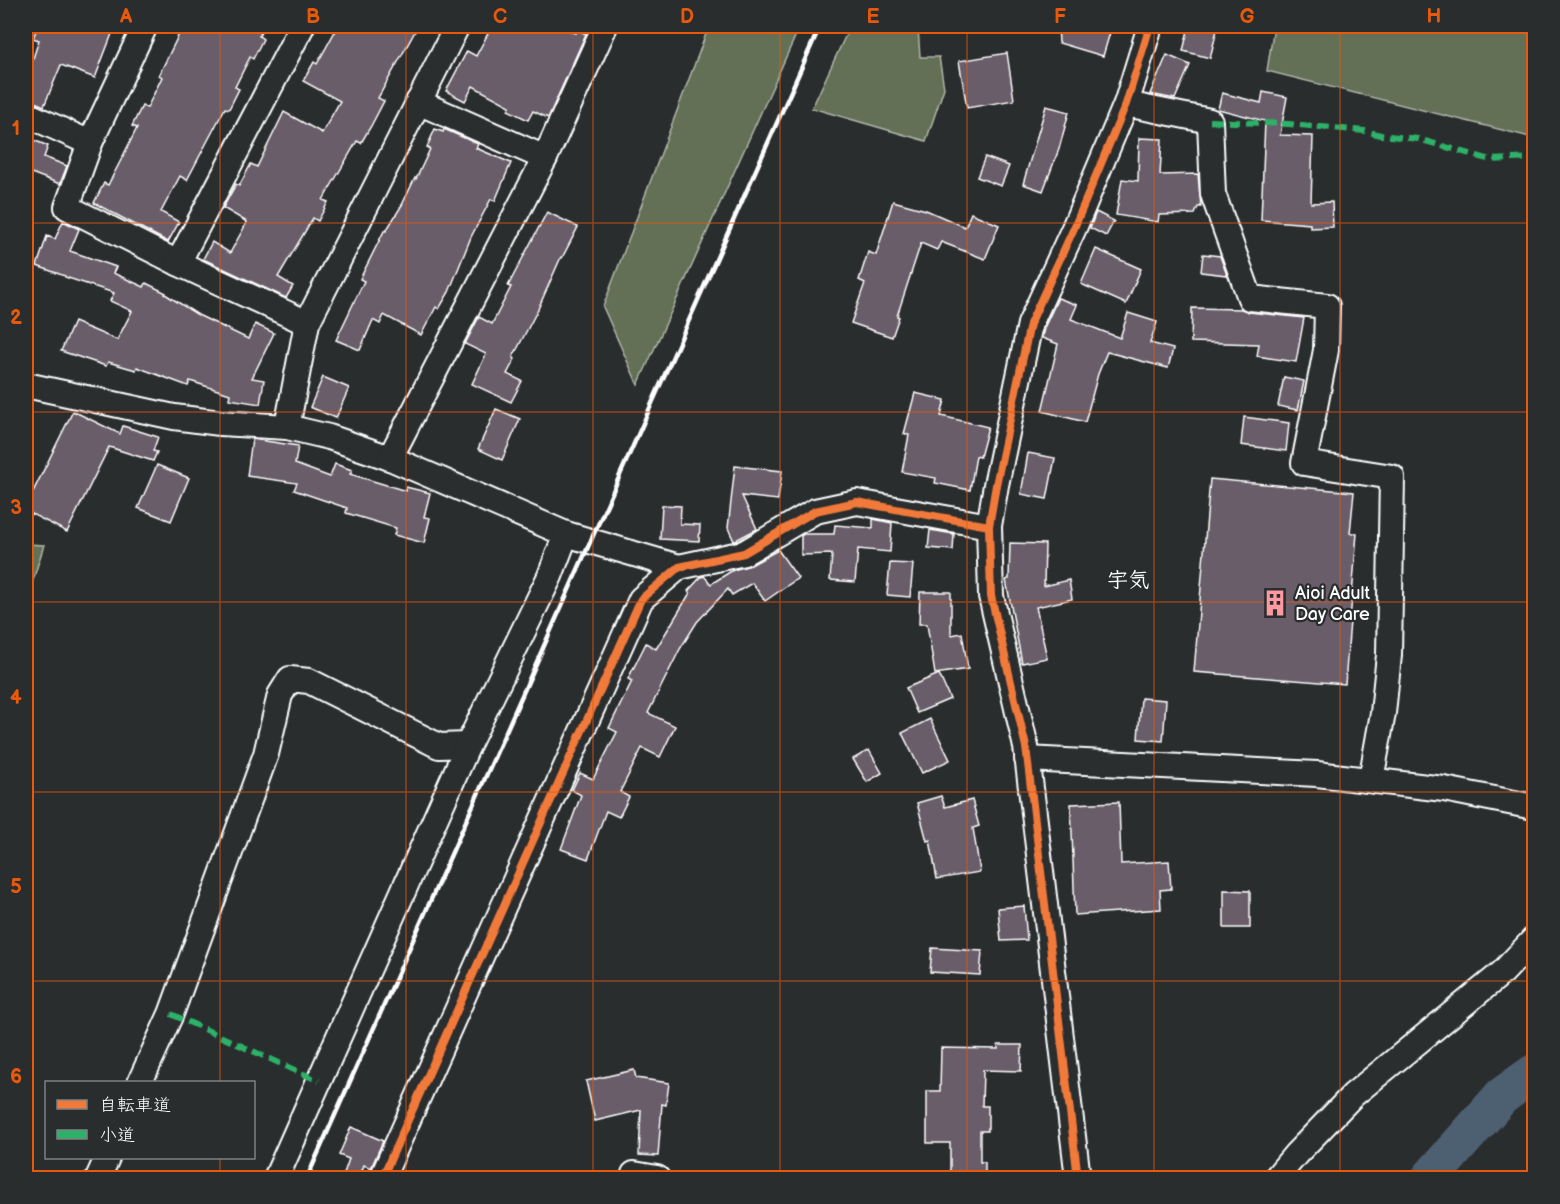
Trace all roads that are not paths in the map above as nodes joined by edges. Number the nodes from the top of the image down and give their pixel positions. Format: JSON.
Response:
{"nodes":[{"id":1,"x":145,"y":26,"type":"edge"},
{"id":2,"x":302,"y":26,"type":"edge"},
{"id":3,"x":457,"y":26,"type":"edge"},
{"id":4,"x":605,"y":26,"type":"edge"},
{"id":5,"x":1150,"y":26,"type":"edge"},
{"id":6,"x":418,"y":102,"type":"junction"},
{"id":7,"x":1126,"y":104,"type":"junction"},
{"id":8,"x":26,"y":114,"type":"edge"},
{"id":9,"x":90,"y":143,"type":"junction"},
{"id":10,"x":545,"y":158,"type":"junction"},
{"id":11,"x":178,"y":262,"type":"junction"},
{"id":12,"x":307,"y":323,"type":"junction"},
{"id":13,"x":26,"y":385,"type":"edge"},
{"id":14,"x":287,"y":427,"type":"junction"},
{"id":15,"x":390,"y":458,"type":"junction"},
{"id":16,"x":989,"y":526,"type":"junction"},
{"id":17,"x":566,"y":534,"type":"junction"},
{"id":18,"x":679,"y":567,"type":"junction"},
{"id":19,"x":468,"y":745,"type":"junction"},
{"id":20,"x":1027,"y":759,"type":"junction"},
{"id":21,"x":1371,"y":780,"type":"junction"},
{"id":22,"x":1534,"y":807,"type":"edge"},
{"id":23,"x":1534,"y":939,"type":"edge"},
{"id":24,"x":141,"y":1081,"type":"edge"},
{"id":25,"x":107,"y":1159,"type":"edge"},
{"id":26,"x":98,"y":1179,"type":"edge"},
{"id":27,"x":276,"y":1179,"type":"edge"},
{"id":28,"x":382,"y":1179,"type":"edge"},
{"id":29,"x":633,"y":1179,"type":"edge"},
{"id":30,"x":657,"y":1179,"type":"edge"},
{"id":31,"x":1078,"y":1179,"type":"edge"},
{"id":32,"x":1276,"y":1179,"type":"edge"}],
"edges":[{"from":1,"to":9,"type":"street"},
{"from":2,"to":11,"type":"street"},
{"from":3,"to":6,"type":"street"},
{"from":4,"to":10,"type":"street"},
{"from":5,"to":7,"type":"street"},
{"from":6,"to":10,"type":"street"},
{"from":6,"to":12,"type":"street"},
{"from":7,"to":16,"type":"street"},
{"from":7,"to":21,"type":"street"},
{"from":8,"to":9,"type":"street"},
{"from":9,"to":11,"type":"street"},
{"from":10,"to":15,"type":"street"},
{"from":11,"to":12,"type":"street"},
{"from":12,"to":14,"type":"street"},
{"from":13,"to":14,"type":"street"},
{"from":14,"to":15,"type":"street"},
{"from":15,"to":17,"type":"street"},
{"from":16,"to":18,"type":"street"},
{"from":16,"to":20,"type":"street"},
{"from":17,"to":18,"type":"street"},
{"from":17,"to":19,"type":"street"},
{"from":18,"to":28,"type":"street"},
{"from":19,"to":24,"type":"street"},
{"from":19,"to":27,"type":"street"},
{"from":20,"to":21,"type":"street"},
{"from":20,"to":31,"type":"street"},
{"from":21,"to":22,"type":"street"},
{"from":23,"to":32,"type":"street"},
{"from":25,"to":26,"type":"street"},
{"from":29,"to":30,"type":"street"}]}
